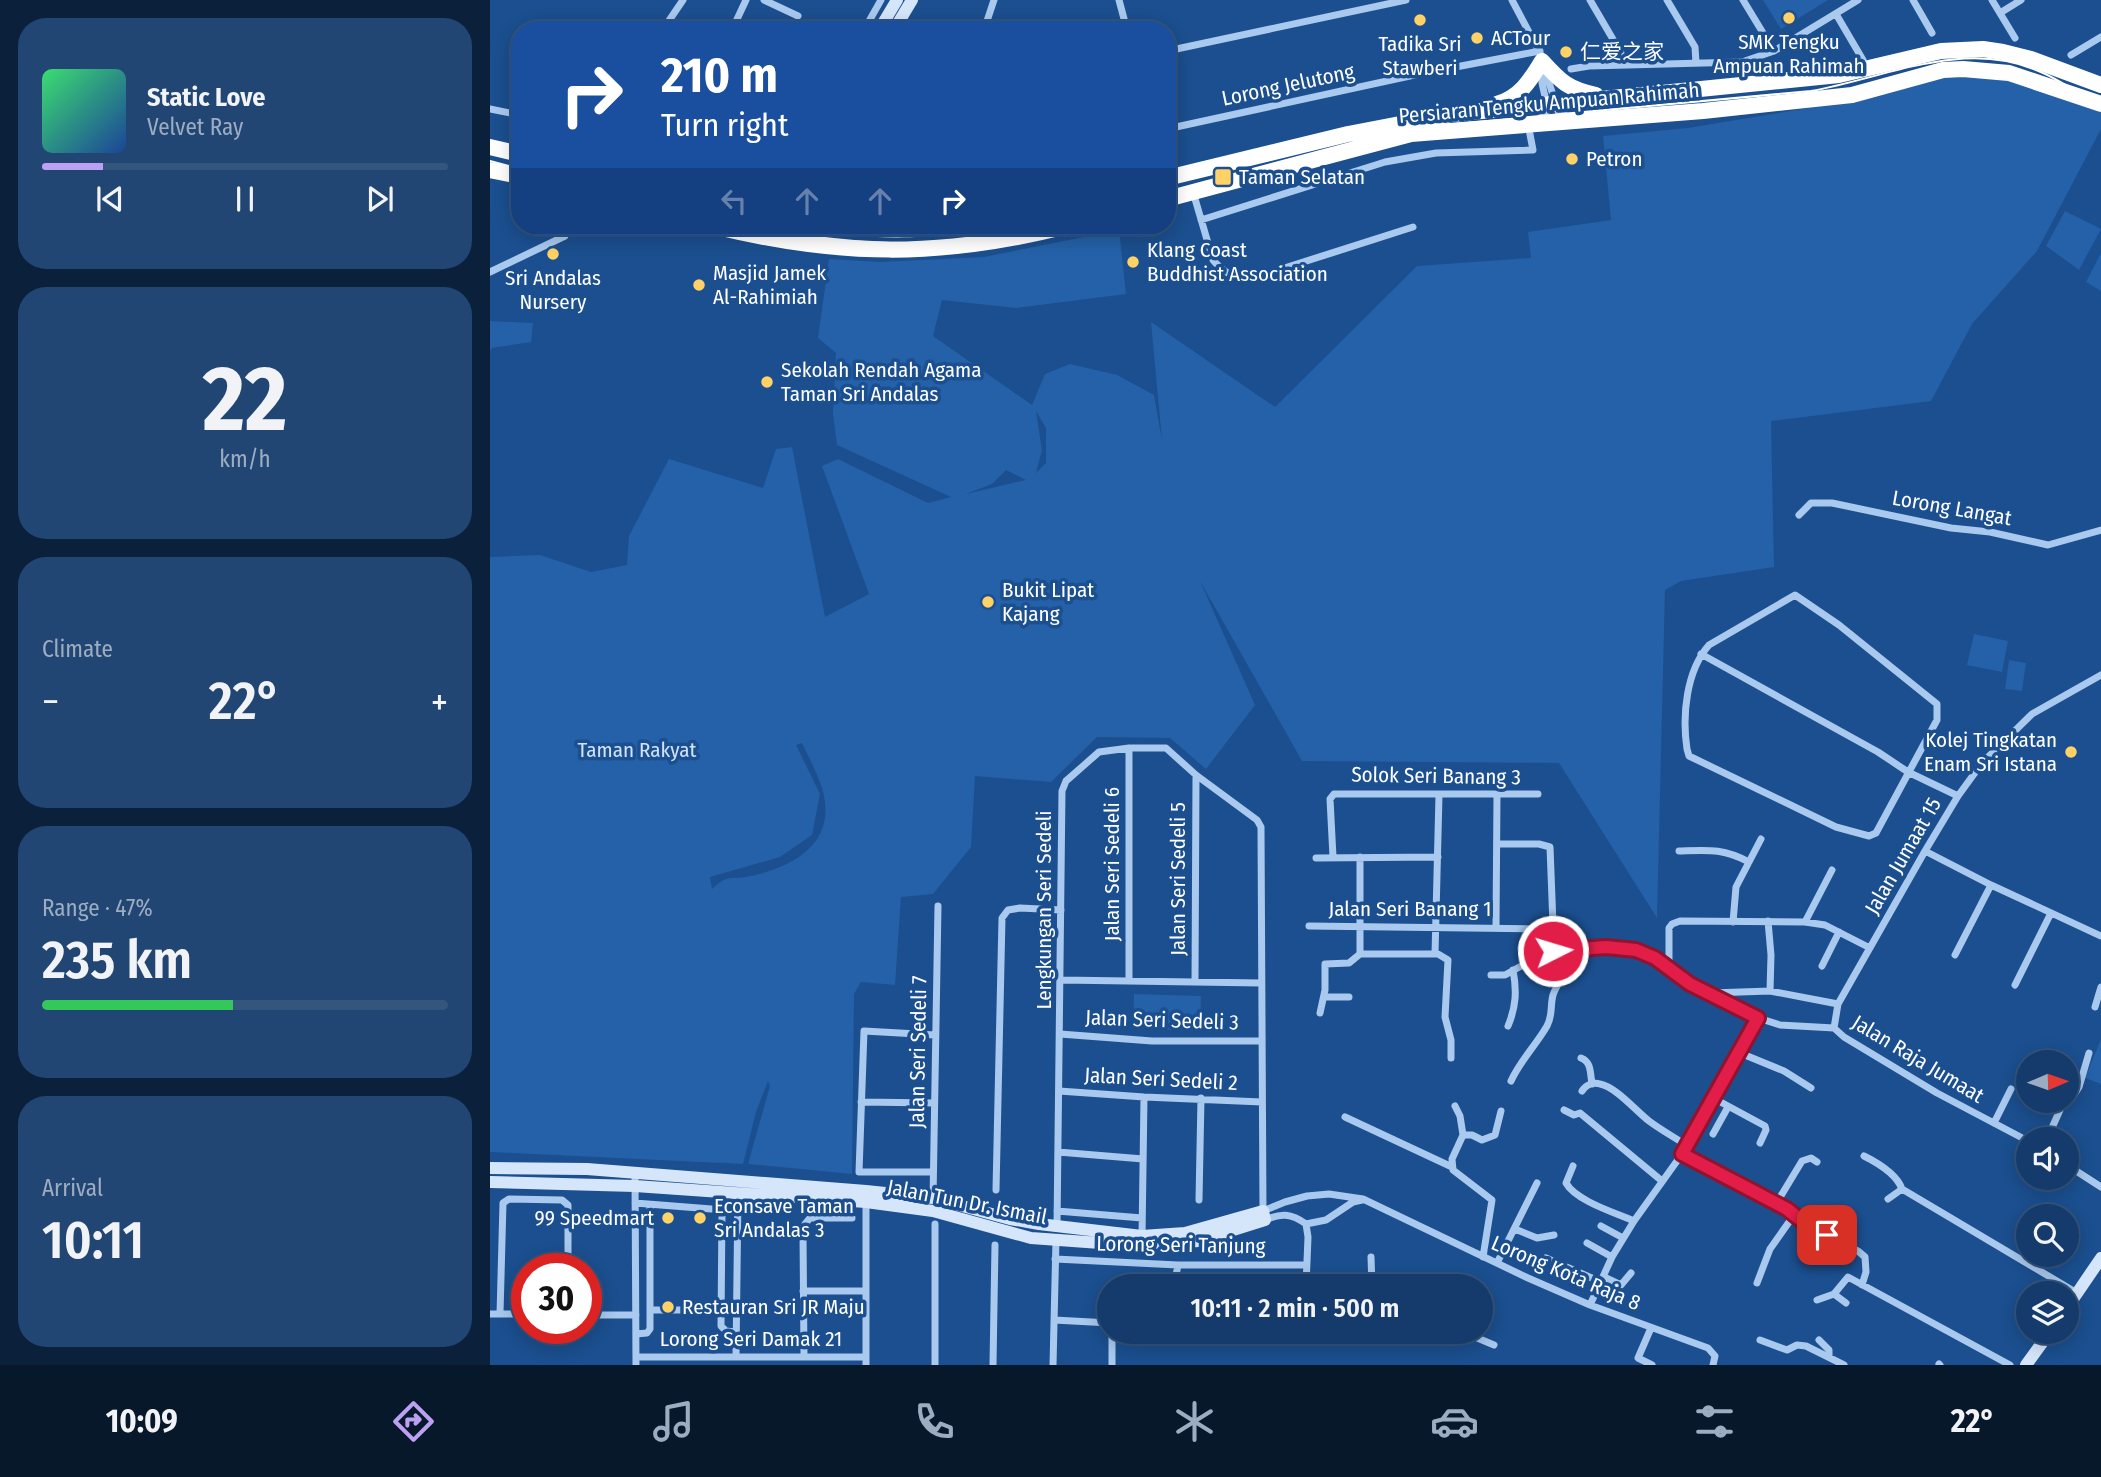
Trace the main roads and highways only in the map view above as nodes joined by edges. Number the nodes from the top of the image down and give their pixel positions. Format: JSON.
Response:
{"nodes":[{"id":1,"x":2101,"y":85,"type":"edge"},
{"id":2,"x":1609,"y":98,"type":"junction"},
{"id":3,"x":2101,"y":104,"type":"edge"},
{"id":4,"x":1452,"y":114,"type":"junction"},
{"id":5,"x":490,"y":147,"type":"edge"},
{"id":6,"x":511,"y":152,"type":"edge"},
{"id":7,"x":490,"y":170,"type":"edge"},
{"id":8,"x":511,"y":175,"type":"edge"},
{"id":9,"x":1176,"y":176,"type":"edge"},
{"id":10,"x":1176,"y":197,"type":"edge"},
{"id":11,"x":754,"y":235,"type":"edge"},
{"id":12,"x":1026,"y":235,"type":"edge"}],
"edges":[{"from":1,"to":2,"type":"highway","name":"Persiaran Tengku Ampuan Rahimah"},
{"from":2,"to":4,"type":"highway","name":"Persiaran Tengku Ampuan Rahimah"},
{"from":2,"to":4,"type":"highway"},
{"from":3,"to":10,"type":"highway","name":"Persiaran Tengku Ampuan Rahimah"},
{"from":4,"to":9,"type":"highway","name":"Persiaran Tengku Ampuan Rahimah"},
{"from":5,"to":6,"type":"highway"},
{"from":7,"to":8,"type":"highway"},
{"from":11,"to":12,"type":"highway"}]}
